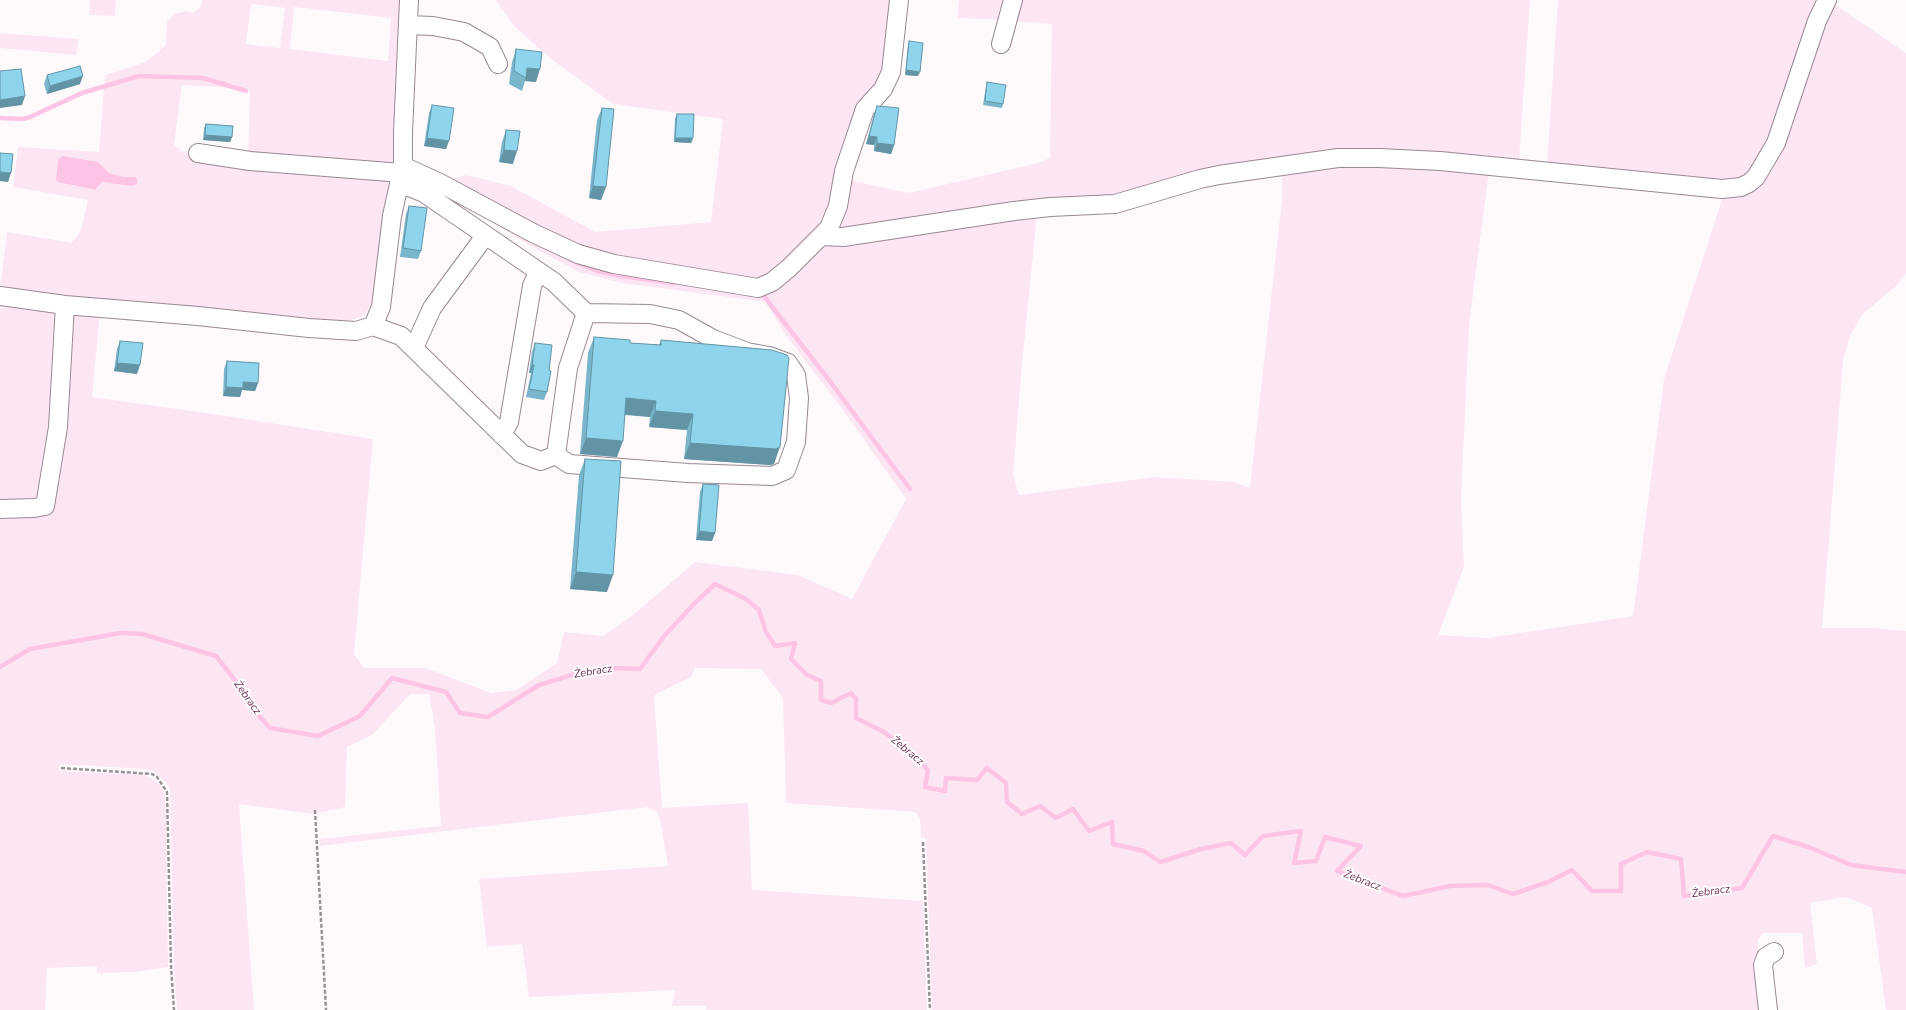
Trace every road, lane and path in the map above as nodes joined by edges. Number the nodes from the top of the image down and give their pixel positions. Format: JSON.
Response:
{"nodes":[{"id":1,"x":409,"y":0,"type":"edge"},
{"id":2,"x":899,"y":0,"type":"edge"},
{"id":3,"x":1013,"y":0,"type":"edge"},
{"id":4,"x":1827,"y":0,"type":"edge"},
{"id":5,"x":408,"y":25,"type":"junction"},
{"id":6,"x":1001,"y":44,"type":"dead end"},
{"id":7,"x":498,"y":64,"type":"dead end"},
{"id":8,"x":198,"y":153,"type":"dead end"},
{"id":9,"x":401,"y":174,"type":"junction"},
{"id":10,"x":485,"y":236,"type":"junction"},
{"id":11,"x":821,"y":236,"type":"junction"},
{"id":12,"x":538,"y":272,"type":"junction"},
{"id":13,"x":0,"y":296,"type":"edge"},
{"id":14,"x":65,"y":305,"type":"junction"},
{"id":15,"x":586,"y":313,"type":"junction"},
{"id":16,"x":373,"y":326,"type":"junction"},
{"id":17,"x":414,"y":348,"type":"junction"},
{"id":18,"x":502,"y":436,"type":"junction"},
{"id":19,"x":556,"y":455,"type":"junction"},
{"id":20,"x":0,"y":509,"type":"edge"},
{"id":21,"x":61,"y":768,"type":"dead end"},
{"id":22,"x":316,"y":810,"type":"dead end"},
{"id":23,"x":923,"y":842,"type":"dead end"},
{"id":24,"x":1774,"y":952,"type":"dead end"},
{"id":25,"x":174,"y":1010,"type":"edge"},
{"id":26,"x":326,"y":1010,"type":"edge"},
{"id":27,"x":930,"y":1010,"type":"edge"},
{"id":28,"x":1768,"y":1010,"type":"edge"}],
"edges":[{"from":1,"to":5,"type":"street"},
{"from":2,"to":11,"type":"street"},
{"from":3,"to":6,"type":"street"},
{"from":4,"to":11,"type":"street"},
{"from":5,"to":7,"type":"street"},
{"from":5,"to":9,"type":"street"},
{"from":8,"to":9,"type":"street"},
{"from":9,"to":10,"type":"street"},
{"from":9,"to":11,"type":"street"},
{"from":9,"to":16,"type":"street"},
{"from":10,"to":12,"type":"street"},
{"from":10,"to":17,"type":"street"},
{"from":12,"to":15,"type":"street"},
{"from":12,"to":18,"type":"street"},
{"from":13,"to":14,"type":"street"},
{"from":14,"to":16,"type":"street"},
{"from":14,"to":20,"type":"street"},
{"from":15,"to":19,"type":"street"},
{"from":15,"to":19,"type":"street"},
{"from":16,"to":17,"type":"street"},
{"from":17,"to":18,"type":"street"},
{"from":18,"to":19,"type":"street"},
{"from":21,"to":25,"type":"path"},
{"from":22,"to":26,"type":"path"},
{"from":23,"to":27,"type":"path"},
{"from":24,"to":28,"type":"street"}]}
